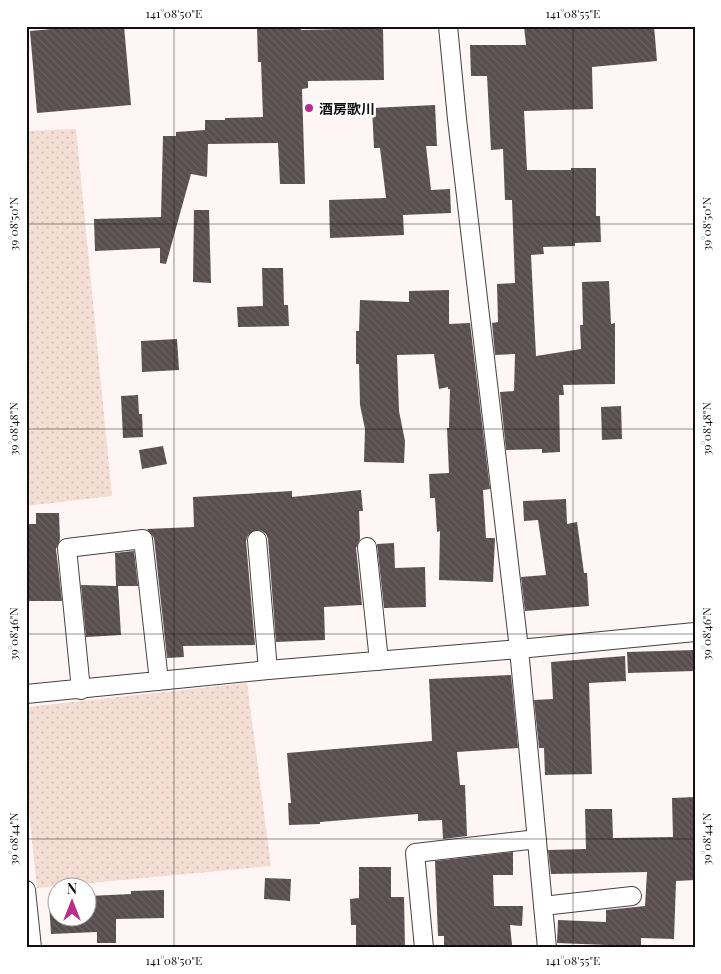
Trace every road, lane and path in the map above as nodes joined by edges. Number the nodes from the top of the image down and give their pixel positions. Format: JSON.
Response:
{"nodes":[{"id":1,"x":448,"y":26,"type":"edge"},
{"id":2,"x":256,"y":540,"type":"dead end"},
{"id":3,"x":367,"y":547,"type":"dead end"},
{"id":4,"x":695,"y":632,"type":"edge"},
{"id":5,"x":519,"y":649,"type":"junction"},
{"id":6,"x":379,"y":661,"type":"junction"},
{"id":7,"x":268,"y":670,"type":"junction"},
{"id":8,"x":160,"y":682,"type":"junction"},
{"id":9,"x":81,"y":690,"type":"junction"},
{"id":10,"x":26,"y":694,"type":"edge"},
{"id":11,"x":536,"y":839,"type":"junction"},
{"id":12,"x":26,"y":890,"type":"edge"},
{"id":13,"x":632,"y":896,"type":"dead end"},
{"id":14,"x":543,"y":906,"type":"junction"},
{"id":15,"x":32,"y":948,"type":"edge"},
{"id":16,"x":424,"y":948,"type":"edge"},
{"id":17,"x":547,"y":948,"type":"edge"}],
"edges":[{"from":1,"to":5,"type":"street"},
{"from":2,"to":7,"type":"street"},
{"from":3,"to":6,"type":"street"},
{"from":4,"to":5,"type":"street"},
{"from":5,"to":6,"type":"street"},
{"from":5,"to":11,"type":"street"},
{"from":6,"to":7,"type":"street"},
{"from":7,"to":8,"type":"street"},
{"from":8,"to":9,"type":"street"},
{"from":8,"to":9,"type":"street"},
{"from":9,"to":10,"type":"street"},
{"from":11,"to":14,"type":"street"},
{"from":11,"to":16,"type":"street"},
{"from":12,"to":15,"type":"street"},
{"from":13,"to":14,"type":"street"},
{"from":14,"to":17,"type":"street"}]}
